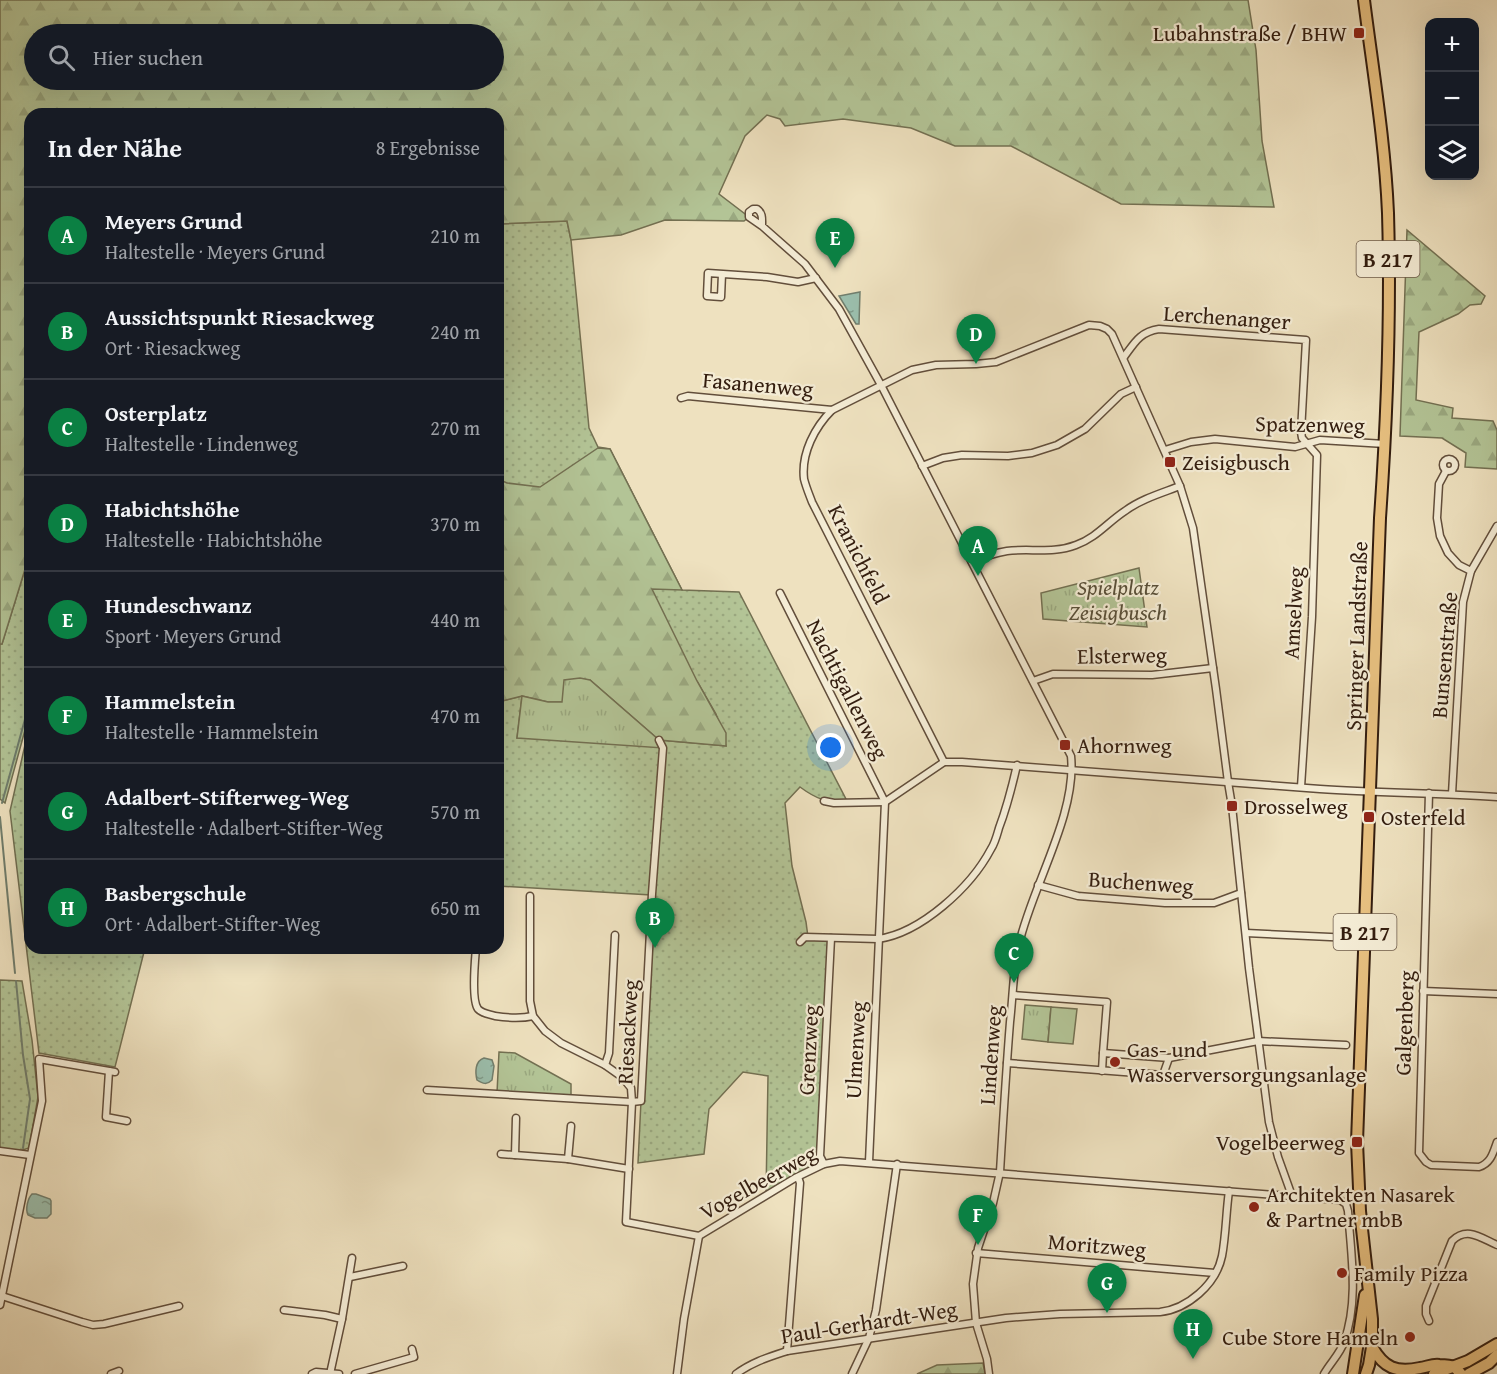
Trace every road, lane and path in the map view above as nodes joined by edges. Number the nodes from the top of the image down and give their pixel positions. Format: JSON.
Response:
{"nodes":[{"id":1,"x":1364,"y":0,"type":"edge"},
{"id":2,"x":762,"y":226,"type":"dead end"},
{"id":3,"x":722,"y":274,"type":"junction"},
{"id":4,"x":816,"y":278,"type":"junction"},
{"id":5,"x":1124,"y":357,"type":"junction"},
{"id":6,"x":881,"y":385,"type":"junction"},
{"id":7,"x":1136,"y":387,"type":"junction"},
{"id":8,"x":681,"y":398,"type":"dead end"},
{"id":9,"x":832,"y":410,"type":"junction"},
{"id":10,"x":1307,"y":444,"type":"junction"},
{"id":11,"x":1385,"y":444,"type":"junction"},
{"id":12,"x":1164,"y":450,"type":"junction"},
{"id":13,"x":922,"y":466,"type":"junction"},
{"id":14,"x":1446,"y":471,"type":"dead end"},
{"id":15,"x":1180,"y":486,"type":"junction"},
{"id":16,"x":1497,"y":525,"type":"edge"},
{"id":17,"x":972,"y":562,"type":"junction"},
{"id":18,"x":1471,"y":571,"type":"junction"},
{"id":19,"x":780,"y":593,"type":"dead end"},
{"id":20,"x":1213,"y":668,"type":"junction"},
{"id":21,"x":1033,"y":681,"type":"junction"},
{"id":22,"x":659,"y":740,"type":"dead end"},
{"id":23,"x":944,"y":762,"type":"junction"},
{"id":24,"x":1017,"y":765,"type":"junction"},
{"id":25,"x":1072,"y":770,"type":"junction"},
{"id":26,"x":1228,"y":782,"type":"junction"},
{"id":27,"x":1301,"y":788,"type":"junction"},
{"id":28,"x":1370,"y":791,"type":"junction"},
{"id":29,"x":1429,"y":793,"type":"junction"},
{"id":30,"x":1452,"y":794,"type":"junction"},
{"id":31,"x":1497,"y":797,"type":"edge"},
{"id":32,"x":824,"y":801,"type":"dead end"},
{"id":33,"x":885,"y":802,"type":"junction"},
{"id":34,"x":1038,"y":885,"type":"junction"},
{"id":35,"x":1241,"y":892,"type":"junction"},
{"id":36,"x":530,"y":896,"type":"dead end"},
{"id":37,"x":1246,"y":933,"type":"junction"},
{"id":38,"x":615,"y":935,"type":"dead end"},
{"id":39,"x":831,"y":938,"type":"junction"},
{"id":40,"x":1352,"y":938,"type":"dead end"},
{"id":41,"x":878,"y":939,"type":"junction"},
{"id":42,"x":800,"y":942,"type":"dead end"},
{"id":43,"x":476,"y":954,"type":"edge"},
{"id":44,"x":1423,"y":991,"type":"junction"},
{"id":45,"x":1497,"y":994,"type":"edge"},
{"id":46,"x":1013,"y":995,"type":"junction"},
{"id":47,"x":533,"y":1016,"type":"junction"},
{"id":48,"x":1258,"y":1041,"type":"junction"},
{"id":49,"x":1346,"y":1045,"type":"dead end"},
{"id":50,"x":1104,"y":1053,"type":"junction"},
{"id":51,"x":1169,"y":1058,"type":"junction"},
{"id":52,"x":1007,"y":1064,"type":"junction"},
{"id":53,"x":605,"y":1065,"type":"junction"},
{"id":54,"x":1102,"y":1071,"type":"junction"},
{"id":55,"x":428,"y":1089,"type":"dead end"},
{"id":56,"x":632,"y":1102,"type":"junction"},
{"id":57,"x":516,"y":1118,"type":"dead end"},
{"id":58,"x":127,"y":1121,"type":"dead end"},
{"id":59,"x":571,"y":1126,"type":"dead end"},
{"id":60,"x":1497,"y":1142,"type":"edge"},
{"id":61,"x":0,"y":1151,"type":"edge"},
{"id":62,"x":501,"y":1154,"type":"dead end"},
{"id":63,"x":30,"y":1155,"type":"junction"},
{"id":64,"x":515,"y":1155,"type":"junction"},
{"id":65,"x":568,"y":1159,"type":"junction"},
{"id":66,"x":868,"y":1162,"type":"junction"},
{"id":67,"x":824,"y":1164,"type":"junction"},
{"id":68,"x":897,"y":1164,"type":"junction"},
{"id":69,"x":629,"y":1169,"type":"junction"},
{"id":70,"x":1000,"y":1172,"type":"junction"},
{"id":71,"x":798,"y":1177,"type":"junction"},
{"id":72,"x":1228,"y":1191,"type":"junction"},
{"id":73,"x":1292,"y":1196,"type":"junction"},
{"id":74,"x":626,"y":1222,"type":"joint"},
{"id":75,"x":699,"y":1236,"type":"junction"},
{"id":76,"x":1497,"y":1245,"type":"edge"},
{"id":77,"x":976,"y":1253,"type":"junction"},
{"id":78,"x":352,"y":1258,"type":"dead end"},
{"id":79,"x":403,"y":1266,"type":"dead end"},
{"id":80,"x":1215,"y":1273,"type":"junction"},
{"id":81,"x":1367,"y":1274,"type":"junction"},
{"id":82,"x":350,"y":1276,"type":"junction"},
{"id":83,"x":2,"y":1296,"type":"junction"},
{"id":84,"x":0,"y":1305,"type":"edge"},
{"id":85,"x":179,"y":1306,"type":"dead end"},
{"id":86,"x":284,"y":1310,"type":"dead end"},
{"id":87,"x":342,"y":1319,"type":"junction"},
{"id":88,"x":1429,"y":1321,"type":"dead end"},
{"id":89,"x":976,"y":1323,"type":"junction"},
{"id":90,"x":869,"y":1338,"type":"junction"},
{"id":91,"x":1497,"y":1344,"type":"edge"},
{"id":92,"x":1372,"y":1347,"type":"junction"},
{"id":93,"x":412,"y":1349,"type":"dead end"},
{"id":94,"x":787,"y":1351,"type":"junction"},
{"id":95,"x":1490,"y":1364,"type":"edge"},
{"id":96,"x":120,"y":1371,"type":"dead end"},
{"id":97,"x":1458,"y":1371,"type":"edge"},
{"id":98,"x":330,"y":1373,"type":"edge"},
{"id":99,"x":111,"y":1374,"type":"edge"},
{"id":100,"x":312,"y":1374,"type":"edge"},
{"id":101,"x":339,"y":1374,"type":"edge"},
{"id":102,"x":355,"y":1374,"type":"edge"},
{"id":103,"x":677,"y":1374,"type":"edge"},
{"id":104,"x":736,"y":1374,"type":"edge"},
{"id":105,"x":852,"y":1374,"type":"edge"},
{"id":106,"x":989,"y":1374,"type":"edge"},
{"id":107,"x":1324,"y":1374,"type":"edge"},
{"id":108,"x":1353,"y":1374,"type":"edge"},
{"id":109,"x":1366,"y":1374,"type":"edge"},
{"id":110,"x":1434,"y":1374,"type":"edge"},
{"id":111,"x":1469,"y":1374,"type":"edge"}],
"edges":[{"from":1,"to":11,"type":"main road","name":"Springer Landstraße","number":"B 217"},
{"from":2,"to":4,"type":"street"},
{"from":3,"to":3,"type":"street"},
{"from":3,"to":4,"type":"street"},
{"from":4,"to":6,"type":"street"},
{"from":5,"to":6,"type":"street","name":"Kranichfeld"},
{"from":5,"to":7,"type":"street","name":"Kranichfeld"},
{"from":5,"to":10,"type":"street","name":"Lerchenanger"},
{"from":6,"to":9,"type":"street","name":"Kranichfeld"},
{"from":6,"to":13,"type":"street"},
{"from":7,"to":12,"type":"street"},
{"from":7,"to":13,"type":"street"},
{"from":8,"to":9,"type":"street","name":"Fasanenweg"},
{"from":9,"to":23,"type":"street","name":"Kranichfeld"},
{"from":10,"to":11,"type":"street","name":"Spatzenweg"},
{"from":10,"to":12,"type":"street","name":"Spatzenweg"},
{"from":10,"to":27,"type":"street","name":"Amselweg"},
{"from":11,"to":28,"type":"main road","name":"Springer Landstraße","number":"B 217"},
{"from":12,"to":15,"type":"street"},
{"from":13,"to":17,"type":"street"},
{"from":14,"to":18,"type":"street"},
{"from":15,"to":17,"type":"street"},
{"from":15,"to":20,"type":"street"},
{"from":16,"to":18,"type":"street","name":"Bunsenstraße"},
{"from":17,"to":21,"type":"street"},
{"from":18,"to":30,"type":"street","name":"Bunsenstraße"},
{"from":19,"to":33,"type":"street","name":"Nachtigallenweg"},
{"from":20,"to":21,"type":"street","name":"Elsterweg"},
{"from":20,"to":26,"type":"street"},
{"from":21,"to":25,"type":"street"},
{"from":22,"to":56,"type":"street","name":"Riesackweg"},
{"from":23,"to":24,"type":"street"},
{"from":23,"to":33,"type":"street"},
{"from":24,"to":25,"type":"street"},
{"from":24,"to":41,"type":"street"},
{"from":25,"to":26,"type":"street"},
{"from":25,"to":34,"type":"street","name":"Lindenweg"},
{"from":26,"to":27,"type":"street"},
{"from":26,"to":35,"type":"street"},
{"from":27,"to":28,"type":"street"},
{"from":28,"to":29,"type":"street"},
{"from":28,"to":81,"type":"main road","name":"Springer Landstraße","number":"B 217"},
{"from":29,"to":30,"type":"street"},
{"from":29,"to":44,"type":"street","name":"Galgenberg"},
{"from":30,"to":31,"type":"street"},
{"from":32,"to":33,"type":"street"},
{"from":33,"to":41,"type":"street","name":"Ulmenweg"},
{"from":34,"to":35,"type":"street","name":"Buchenweg"},
{"from":34,"to":46,"type":"street","name":"Lindenweg"},
{"from":35,"to":37,"type":"street"},
{"from":36,"to":47,"type":"street"},
{"from":37,"to":40,"type":"street"},
{"from":37,"to":48,"type":"street"},
{"from":38,"to":53,"type":"street"},
{"from":39,"to":41,"type":"street"},
{"from":39,"to":42,"type":"street"},
{"from":39,"to":67,"type":"street","name":"Grenzweg"},
{"from":41,"to":66,"type":"street","name":"Ulmenweg"},
{"from":43,"to":47,"type":"street"},
{"from":44,"to":45,"type":"street"},
{"from":44,"to":60,"type":"street","name":"Galgenberg"},
{"from":46,"to":50,"type":"street"},
{"from":46,"to":52,"type":"street","name":"Lindenweg"},
{"from":47,"to":53,"type":"street"},
{"from":48,"to":49,"type":"street"},
{"from":48,"to":51,"type":"street"},
{"from":48,"to":73,"type":"street"},
{"from":50,"to":51,"type":"street"},
{"from":50,"to":54,"type":"street"},
{"from":51,"to":54,"type":"street"},
{"from":52,"to":54,"type":"street"},
{"from":52,"to":70,"type":"street","name":"Lindenweg"},
{"from":53,"to":56,"type":"street"},
{"from":55,"to":56,"type":"street","name":"Riesackweg"},
{"from":56,"to":69,"type":"street","name":"Riesackweg"},
{"from":57,"to":64,"type":"street"},
{"from":58,"to":63,"type":"street"},
{"from":59,"to":65,"type":"street"},
{"from":61,"to":63,"type":"street"},
{"from":62,"to":64,"type":"street"},
{"from":63,"to":83,"type":"street"},
{"from":64,"to":65,"type":"street"},
{"from":65,"to":69,"type":"street"},
{"from":66,"to":67,"type":"street","name":"Vogelbeerweg"},
{"from":66,"to":68,"type":"street","name":"Vogelbeerweg"},
{"from":67,"to":71,"type":"street","name":"Vogelbeerweg"},
{"from":68,"to":70,"type":"street","name":"Vogelbeerweg"},
{"from":68,"to":90,"type":"street"},
{"from":69,"to":74,"type":"street","name":"Riesackweg"},
{"from":70,"to":72,"type":"street","name":"Vogelbeerweg"},
{"from":70,"to":77,"type":"street","name":"Lindenweg"},
{"from":71,"to":75,"type":"street","name":"Vogelbeerweg"},
{"from":71,"to":94,"type":"street"},
{"from":72,"to":73,"type":"street","name":"Vogelbeerweg"},
{"from":72,"to":80,"type":"street"},
{"from":73,"to":107,"type":"street","name":"Vogelbeerweg"},
{"from":74,"to":75,"type":"street","name":"Vogelbeerweg"},
{"from":75,"to":103,"type":"street"},
{"from":76,"to":88,"type":"street"},
{"from":77,"to":80,"type":"street","name":"Moritzweg"},
{"from":77,"to":89,"type":"street","name":"Lindenweg"},
{"from":78,"to":82,"type":"street"},
{"from":79,"to":82,"type":"street"},
{"from":80,"to":89,"type":"street","name":"Paul-Gerhardt-Weg"},
{"from":81,"to":92,"type":"main road","name":"Springer Landstraße","number":"B 217"},
{"from":81,"to":108,"type":"main road","name":"Springer Landstraße","number":"B 217"},
{"from":82,"to":87,"type":"street"},
{"from":83,"to":84,"type":"street"},
{"from":83,"to":85,"type":"street"},
{"from":86,"to":87,"type":"street"},
{"from":87,"to":98,"type":"street"},
{"from":89,"to":90,"type":"street","name":"Paul-Gerhardt-Weg"},
{"from":89,"to":106,"type":"street","name":"Lindenweg"},
{"from":90,"to":94,"type":"street","name":"Paul-Gerhardt-Weg"},
{"from":90,"to":105,"type":"street"},
{"from":91,"to":97,"type":"main road"},
{"from":92,"to":97,"type":"main road"},
{"from":92,"to":109,"type":"main road","number":"B 217"},
{"from":93,"to":102,"type":"street"},
{"from":94,"to":104,"type":"street","name":"Paul-Gerhardt-Weg"},
{"from":95,"to":111,"type":"main road"},
{"from":96,"to":99,"type":"street"},
{"from":97,"to":110,"type":"main road"},
{"from":98,"to":100,"type":"street"},
{"from":98,"to":101,"type":"street"}]}
